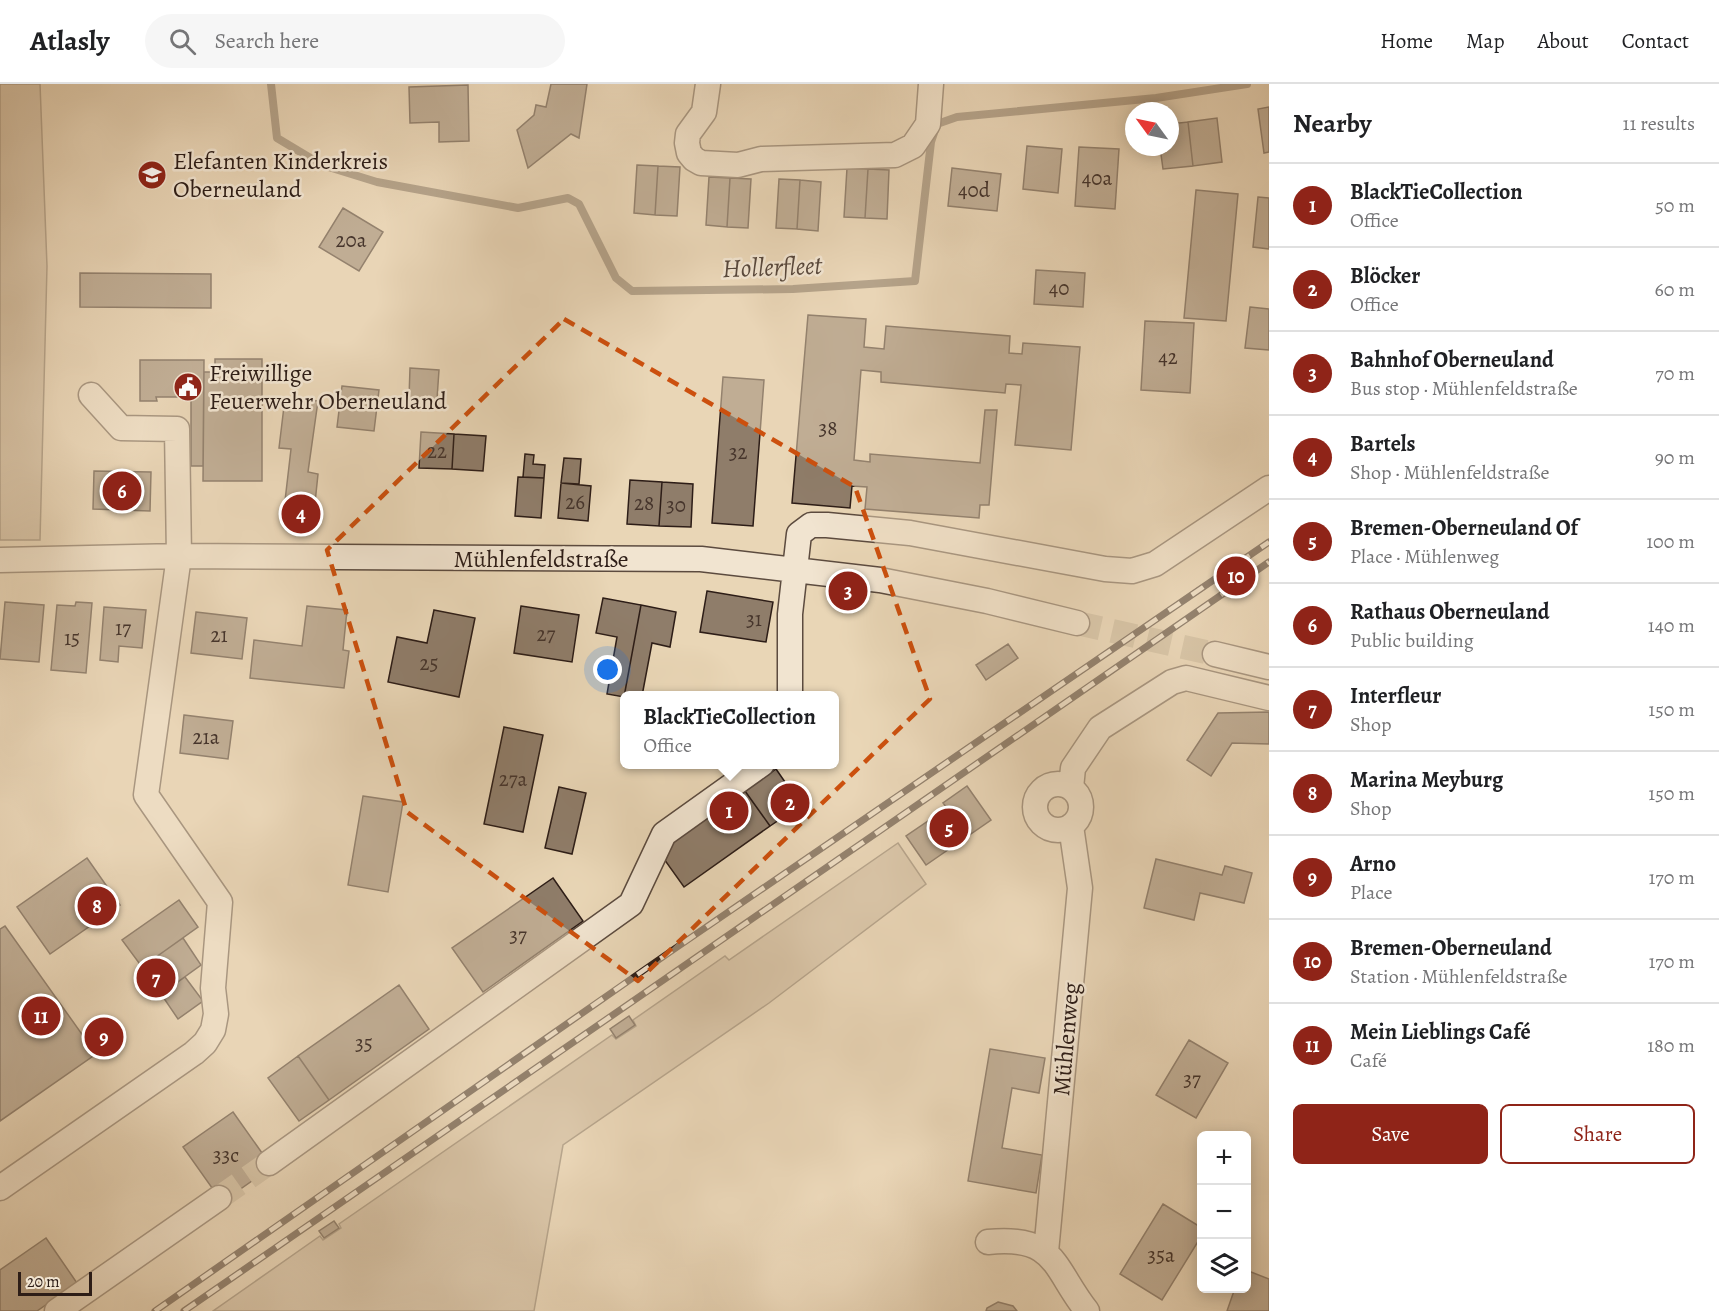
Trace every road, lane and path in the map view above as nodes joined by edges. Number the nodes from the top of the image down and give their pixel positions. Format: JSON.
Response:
{"nodes":[{"id":1,"x":708,"y":84,"type":"edge"},
{"id":2,"x":931,"y":84,"type":"edge"},
{"id":3,"x":91,"y":394,"type":"dead end"},
{"id":4,"x":1269,"y":488,"type":"edge"},
{"id":5,"x":179,"y":556,"type":"junction"},
{"id":6,"x":0,"y":560,"type":"edge"},
{"id":7,"x":795,"y":570,"type":"junction"},
{"id":8,"x":1077,"y":623,"type":"tunnel mouth"},
{"id":9,"x":1215,"y":654,"type":"tunnel mouth"},
{"id":10,"x":1269,"y":667,"type":"edge"},
{"id":11,"x":790,"y":691,"type":"edge"},
{"id":12,"x":1269,"y":698,"type":"edge"},
{"id":13,"x":756,"y":769,"type":"edge"},
{"id":14,"x":1071,"y":788,"type":"junction"},
{"id":15,"x":1071,"y":826,"type":"junction"},
{"id":16,"x":269,"y":1163,"type":"tunnel mouth"},
{"id":17,"x":0,"y":1188,"type":"edge"},
{"id":18,"x":219,"y":1198,"type":"tunnel mouth"},
{"id":19,"x":988,"y":1242,"type":"dead end"},
{"id":20,"x":1046,"y":1252,"type":"junction"},
{"id":21,"x":57,"y":1311,"type":"edge"},
{"id":22,"x":1087,"y":1311,"type":"edge"}],
"edges":[{"from":1,"to":2,"type":"street"},
{"from":3,"to":5,"type":"street"},
{"from":4,"to":7,"type":"street"},
{"from":5,"to":6,"type":"street","name":"Mühlenfeldstraße"},
{"from":5,"to":7,"type":"street","name":"Mühlenfeldstraße"},
{"from":5,"to":17,"type":"street"},
{"from":7,"to":8,"type":"street","name":"Mühlenfeldstraße"},
{"from":7,"to":11,"type":"street"},
{"from":9,"to":10,"type":"street"},
{"from":12,"to":14,"type":"street"},
{"from":13,"to":16,"type":"street"},
{"from":14,"to":15,"type":"street","name":"Mühlenweg"},
{"from":14,"to":15,"type":"street"},
{"from":15,"to":20,"type":"street","name":"Mühlenweg"},
{"from":18,"to":21,"type":"street"},
{"from":19,"to":20,"type":"street"},
{"from":20,"to":22,"type":"street"}]}
